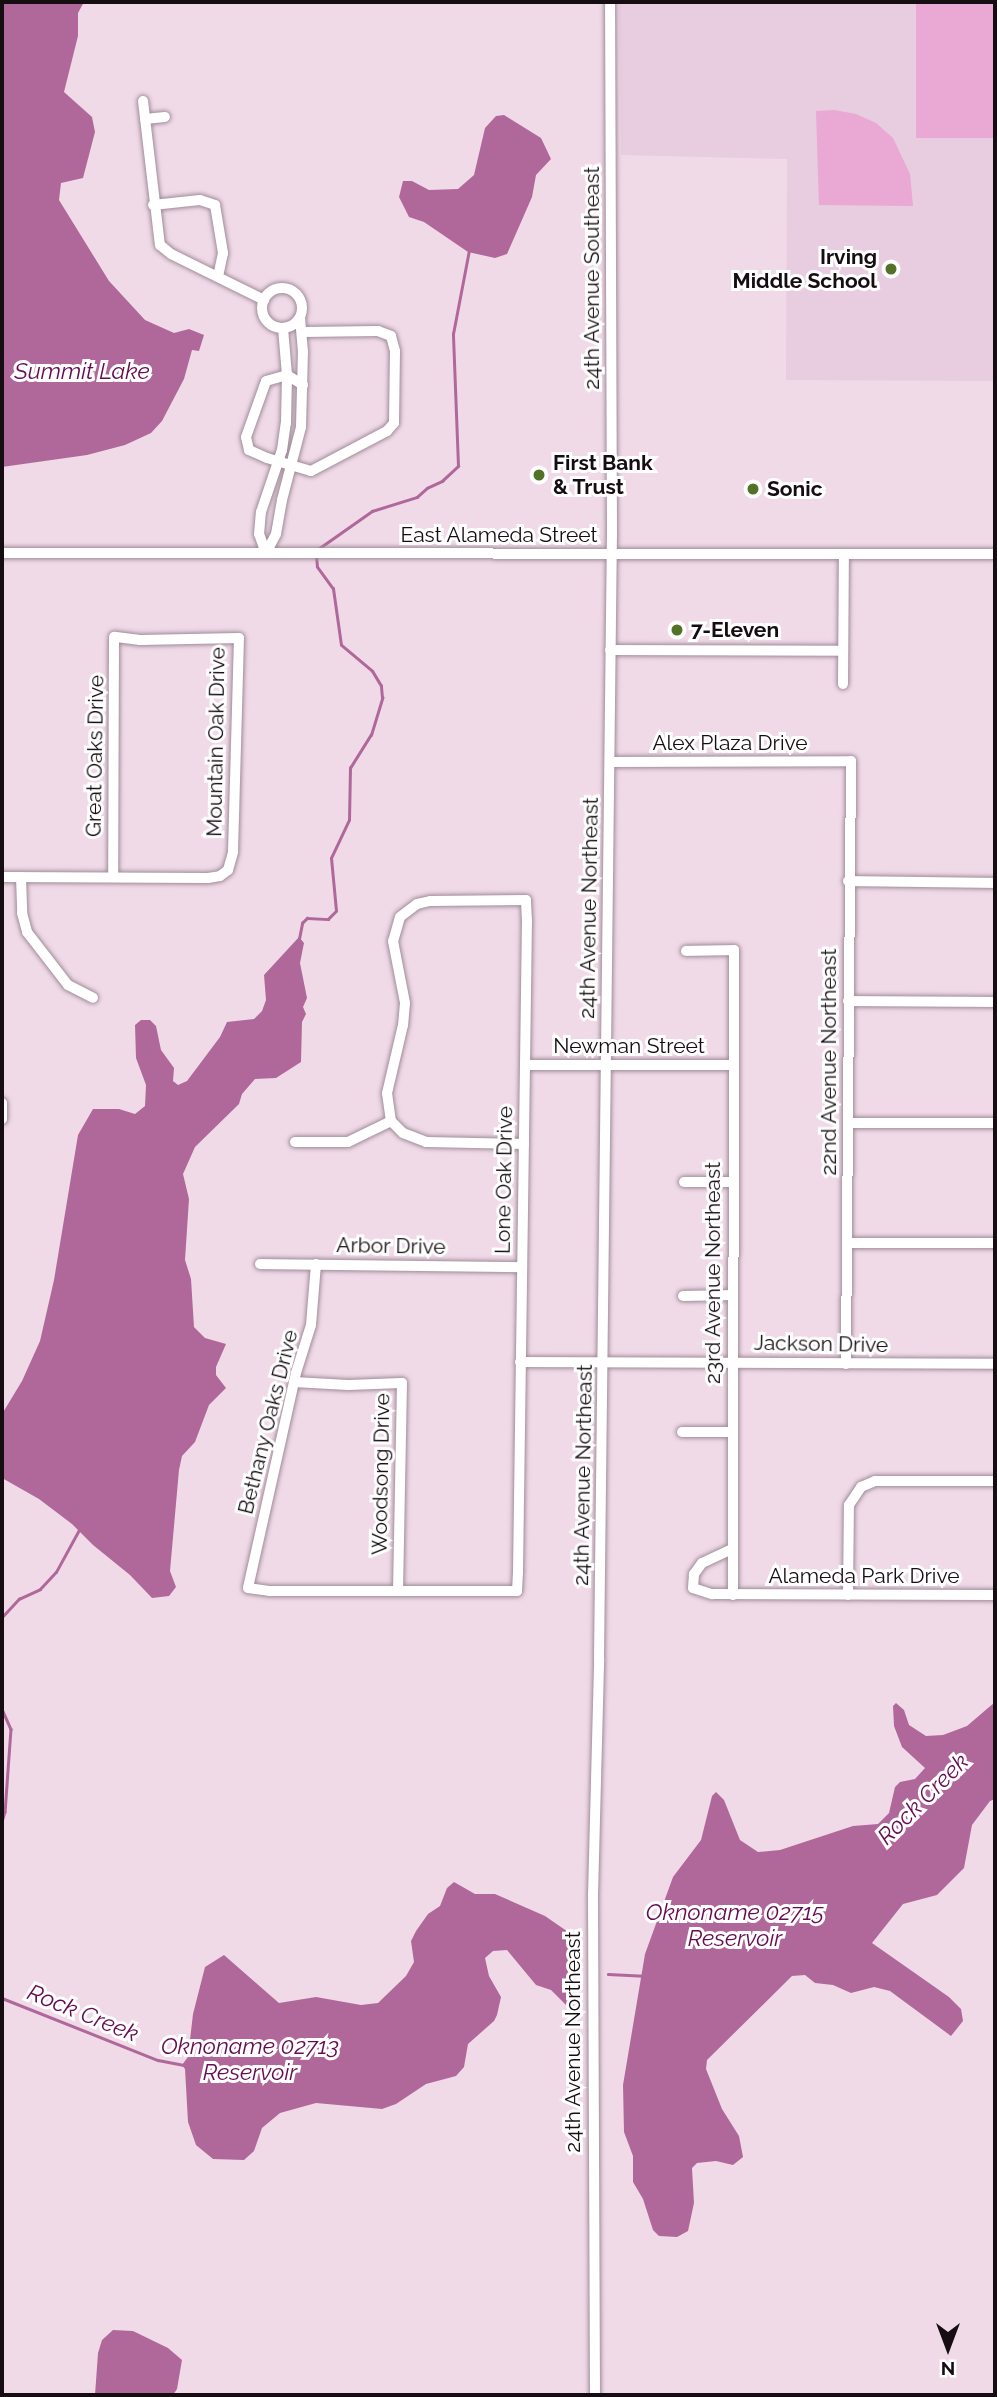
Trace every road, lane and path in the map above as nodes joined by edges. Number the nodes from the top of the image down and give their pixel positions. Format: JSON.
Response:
{"nodes":[{"id":1,"x":610,"y":2,"type":"edge"},
{"id":2,"x":142,"y":101,"type":"dead end"},
{"id":3,"x":165,"y":117,"type":"dead end"},
{"id":4,"x":145,"y":119,"type":"junction"},
{"id":5,"x":153,"y":205,"type":"junction"},
{"id":6,"x":218,"y":276,"type":"junction"},
{"id":7,"x":264,"y":300,"type":"junction"},
{"id":8,"x":300,"y":317,"type":"junction"},
{"id":9,"x":283,"y":328,"type":"junction"},
{"id":10,"x":302,"y":332,"type":"junction"},
{"id":11,"x":287,"y":375,"type":"junction"},
{"id":12,"x":303,"y":385,"type":"junction"},
{"id":13,"x":278,"y":462,"type":"junction"},
{"id":14,"x":292,"y":466,"type":"junction"},
{"id":15,"x":2,"y":553,"type":"edge"},
{"id":16,"x":266,"y":553,"type":"junction"},
{"id":17,"x":844,"y":554,"type":"junction"},
{"id":18,"x":995,"y":554,"type":"edge"},
{"id":19,"x":612,"y":555,"type":"junction"},
{"id":20,"x":114,"y":637,"type":"joint"},
{"id":21,"x":610,"y":650,"type":"junction"},
{"id":22,"x":841,"y":651,"type":"junction"},
{"id":23,"x":843,"y":684,"type":"dead end"},
{"id":24,"x":851,"y":761,"type":"joint"},
{"id":25,"x":610,"y":762,"type":"junction"},
{"id":26,"x":2,"y":877,"type":"edge"},
{"id":27,"x":21,"y":877,"type":"junction"},
{"id":28,"x":113,"y":877,"type":"junction"},
{"id":29,"x":848,"y":881,"type":"junction"},
{"id":30,"x":995,"y":883,"type":"edge"},
{"id":31,"x":686,"y":951,"type":"dead end"},
{"id":32,"x":93,"y":998,"type":"dead end"},
{"id":33,"x":848,"y":1001,"type":"junction"},
{"id":34,"x":995,"y":1002,"type":"edge"},
{"id":35,"x":525,"y":1065,"type":"junction"},
{"id":36,"x":733,"y":1065,"type":"junction"},
{"id":37,"x":607,"y":1066,"type":"junction"},
{"id":38,"x":2,"y":1102,"type":"edge"},
{"id":39,"x":2,"y":1119,"type":"edge"},
{"id":40,"x":391,"y":1121,"type":"junction"},
{"id":41,"x":848,"y":1122,"type":"junction"},
{"id":42,"x":995,"y":1123,"type":"edge"},
{"id":43,"x":295,"y":1142,"type":"dead end"},
{"id":44,"x":524,"y":1144,"type":"junction"},
{"id":45,"x":684,"y":1182,"type":"dead end"},
{"id":46,"x":733,"y":1182,"type":"junction"},
{"id":47,"x":848,"y":1243,"type":"junction"},
{"id":48,"x":995,"y":1243,"type":"edge"},
{"id":49,"x":260,"y":1264,"type":"dead end"},
{"id":50,"x":316,"y":1264,"type":"junction"},
{"id":51,"x":522,"y":1267,"type":"junction"},
{"id":52,"x":733,"y":1295,"type":"junction"},
{"id":53,"x":683,"y":1296,"type":"dead end"},
{"id":54,"x":520,"y":1362,"type":"junction"},
{"id":55,"x":732,"y":1362,"type":"junction"},
{"id":56,"x":603,"y":1364,"type":"junction"},
{"id":57,"x":846,"y":1364,"type":"junction"},
{"id":58,"x":995,"y":1364,"type":"edge"},
{"id":59,"x":294,"y":1382,"type":"junction"},
{"id":60,"x":682,"y":1432,"type":"dead end"},
{"id":61,"x":732,"y":1432,"type":"junction"},
{"id":62,"x":995,"y":1481,"type":"edge"},
{"id":63,"x":732,"y":1549,"type":"junction"},
{"id":64,"x":398,"y":1591,"type":"junction"},
{"id":65,"x":733,"y":1595,"type":"junction"},
{"id":66,"x":848,"y":1595,"type":"junction"},
{"id":67,"x":995,"y":1595,"type":"edge"},
{"id":68,"x":595,"y":2395,"type":"edge"}],
"edges":[{"from":1,"to":19,"type":"street","name":"24th Avenue Southeast"},
{"from":2,"to":4,"type":"street"},
{"from":3,"to":4,"type":"street"},
{"from":4,"to":5,"type":"street"},
{"from":5,"to":6,"type":"street"},
{"from":5,"to":6,"type":"street"},
{"from":6,"to":7,"type":"street"},
{"from":7,"to":8,"type":"street"},
{"from":7,"to":9,"type":"street"},
{"from":8,"to":9,"type":"street"},
{"from":8,"to":10,"type":"street"},
{"from":9,"to":11,"type":"street"},
{"from":10,"to":12,"type":"street"},
{"from":10,"to":14,"type":"street"},
{"from":11,"to":12,"type":"street"},
{"from":11,"to":13,"type":"street"},
{"from":11,"to":13,"type":"street"},
{"from":12,"to":14,"type":"street"},
{"from":13,"to":14,"type":"street"},
{"from":13,"to":16,"type":"street"},
{"from":14,"to":16,"type":"street"},
{"from":15,"to":16,"type":"street","name":"East Alameda Street"},
{"from":16,"to":19,"type":"street","name":"East Alameda Street"},
{"from":17,"to":18,"type":"street","name":"East Alameda Street"},
{"from":17,"to":19,"type":"street","name":"East Alameda Street"},
{"from":17,"to":22,"type":"street"},
{"from":19,"to":21,"type":"street","name":"24th Avenue Northeast"},
{"from":20,"to":28,"type":"street","name":"Great Oaks Drive"},
{"from":20,"to":28,"type":"street","name":"Mountain Oak Drive"},
{"from":21,"to":22,"type":"street"},
{"from":21,"to":25,"type":"street","name":"24th Avenue Northeast"},
{"from":22,"to":23,"type":"street"},
{"from":24,"to":25,"type":"street","name":"Alex Plaza Drive"},
{"from":24,"to":29,"type":"street","name":"22nd Avenue Northeast"},
{"from":25,"to":37,"type":"street","name":"24th Avenue Northeast"},
{"from":26,"to":27,"type":"street"},
{"from":27,"to":28,"type":"street"},
{"from":27,"to":32,"type":"street"},
{"from":29,"to":30,"type":"street"},
{"from":29,"to":33,"type":"street","name":"22nd Avenue Northeast"},
{"from":31,"to":36,"type":"street","name":"23rd Avenue Northeast"},
{"from":33,"to":34,"type":"street"},
{"from":33,"to":41,"type":"street","name":"22nd Avenue Northeast"},
{"from":35,"to":37,"type":"street","name":"Newman Street"},
{"from":35,"to":40,"type":"street","name":"Lone Oak Drive"},
{"from":35,"to":44,"type":"street","name":"Lone Oak Drive"},
{"from":36,"to":37,"type":"street","name":"Newman Street"},
{"from":36,"to":46,"type":"street","name":"23rd Avenue Northeast"},
{"from":37,"to":56,"type":"street","name":"24th Avenue Northeast"},
{"from":38,"to":39,"type":"street"},
{"from":40,"to":43,"type":"street"},
{"from":40,"to":44,"type":"street"},
{"from":41,"to":42,"type":"street"},
{"from":41,"to":47,"type":"street","name":"22nd Avenue Northeast"},
{"from":44,"to":51,"type":"street","name":"Lone Oak Drive"},
{"from":45,"to":46,"type":"street"},
{"from":46,"to":52,"type":"street","name":"23rd Avenue Northeast"},
{"from":47,"to":48,"type":"street"},
{"from":47,"to":57,"type":"street","name":"22nd Avenue Northeast"},
{"from":49,"to":50,"type":"street","name":"Arbor Drive"},
{"from":50,"to":51,"type":"street","name":"Arbor Drive"},
{"from":50,"to":59,"type":"street","name":"Bethany Oaks Drive"},
{"from":51,"to":54,"type":"street","name":"Lone Oak Drive"},
{"from":52,"to":53,"type":"street"},
{"from":52,"to":55,"type":"street","name":"23rd Avenue Northeast"},
{"from":54,"to":56,"type":"street","name":"Jackson Drive"},
{"from":54,"to":64,"type":"street","name":"Lone Oak Drive"},
{"from":55,"to":56,"type":"street","name":"Jackson Drive"},
{"from":55,"to":57,"type":"street","name":"Jackson Drive"},
{"from":55,"to":61,"type":"street","name":"23rd Avenue Northeast"},
{"from":56,"to":68,"type":"street","name":"24th Avenue Northeast"},
{"from":57,"to":58,"type":"street","name":"Jackson Drive"},
{"from":59,"to":64,"type":"street","name":"Woodsong Drive"},
{"from":59,"to":64,"type":"street","name":"Bethany Oaks Drive"},
{"from":60,"to":61,"type":"street"},
{"from":61,"to":63,"type":"street","name":"23rd Avenue Northeast"},
{"from":62,"to":66,"type":"street"},
{"from":63,"to":65,"type":"street","name":"23rd Avenue Northeast"},
{"from":63,"to":65,"type":"street","name":"Alameda Park Drive"},
{"from":65,"to":66,"type":"street","name":"Alameda Park Drive"},
{"from":66,"to":67,"type":"street","name":"Alameda Park Drive"}]}
